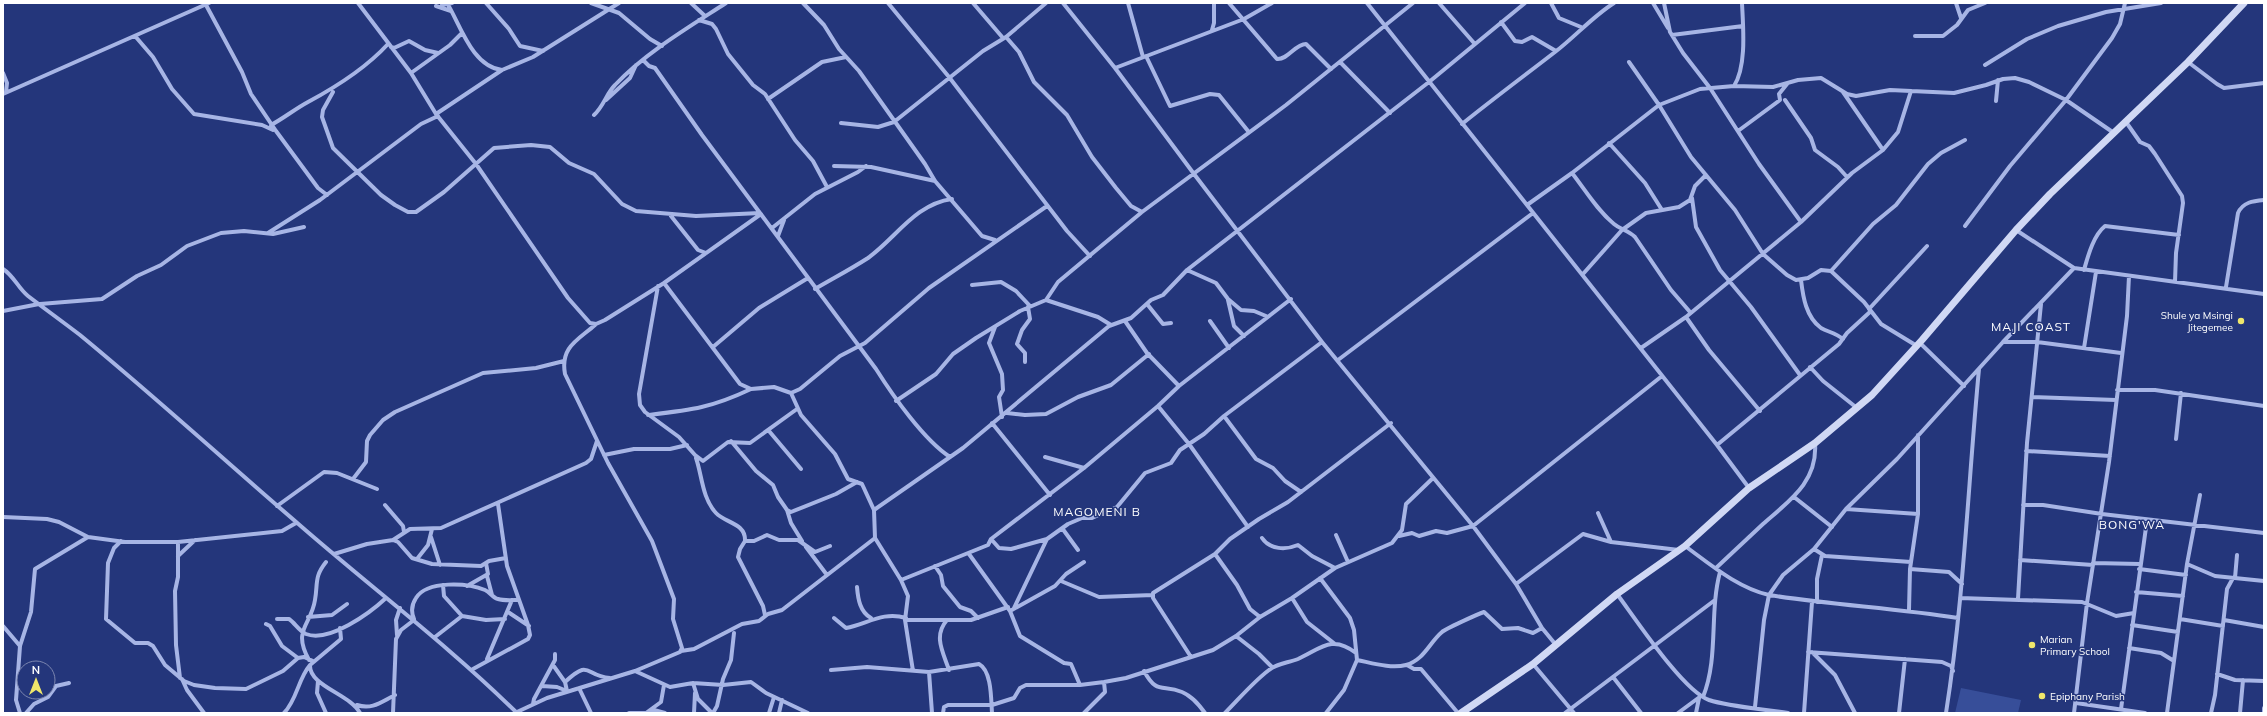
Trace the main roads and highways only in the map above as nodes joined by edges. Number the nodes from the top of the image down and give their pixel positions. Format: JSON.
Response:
{"nodes":[{"id":1,"x":2244,"y":3,"type":"edge"},
{"id":2,"x":1460,"y":713,"type":"edge"}],
"edges":[{"from":1,"to":2,"type":"main road"}]}
